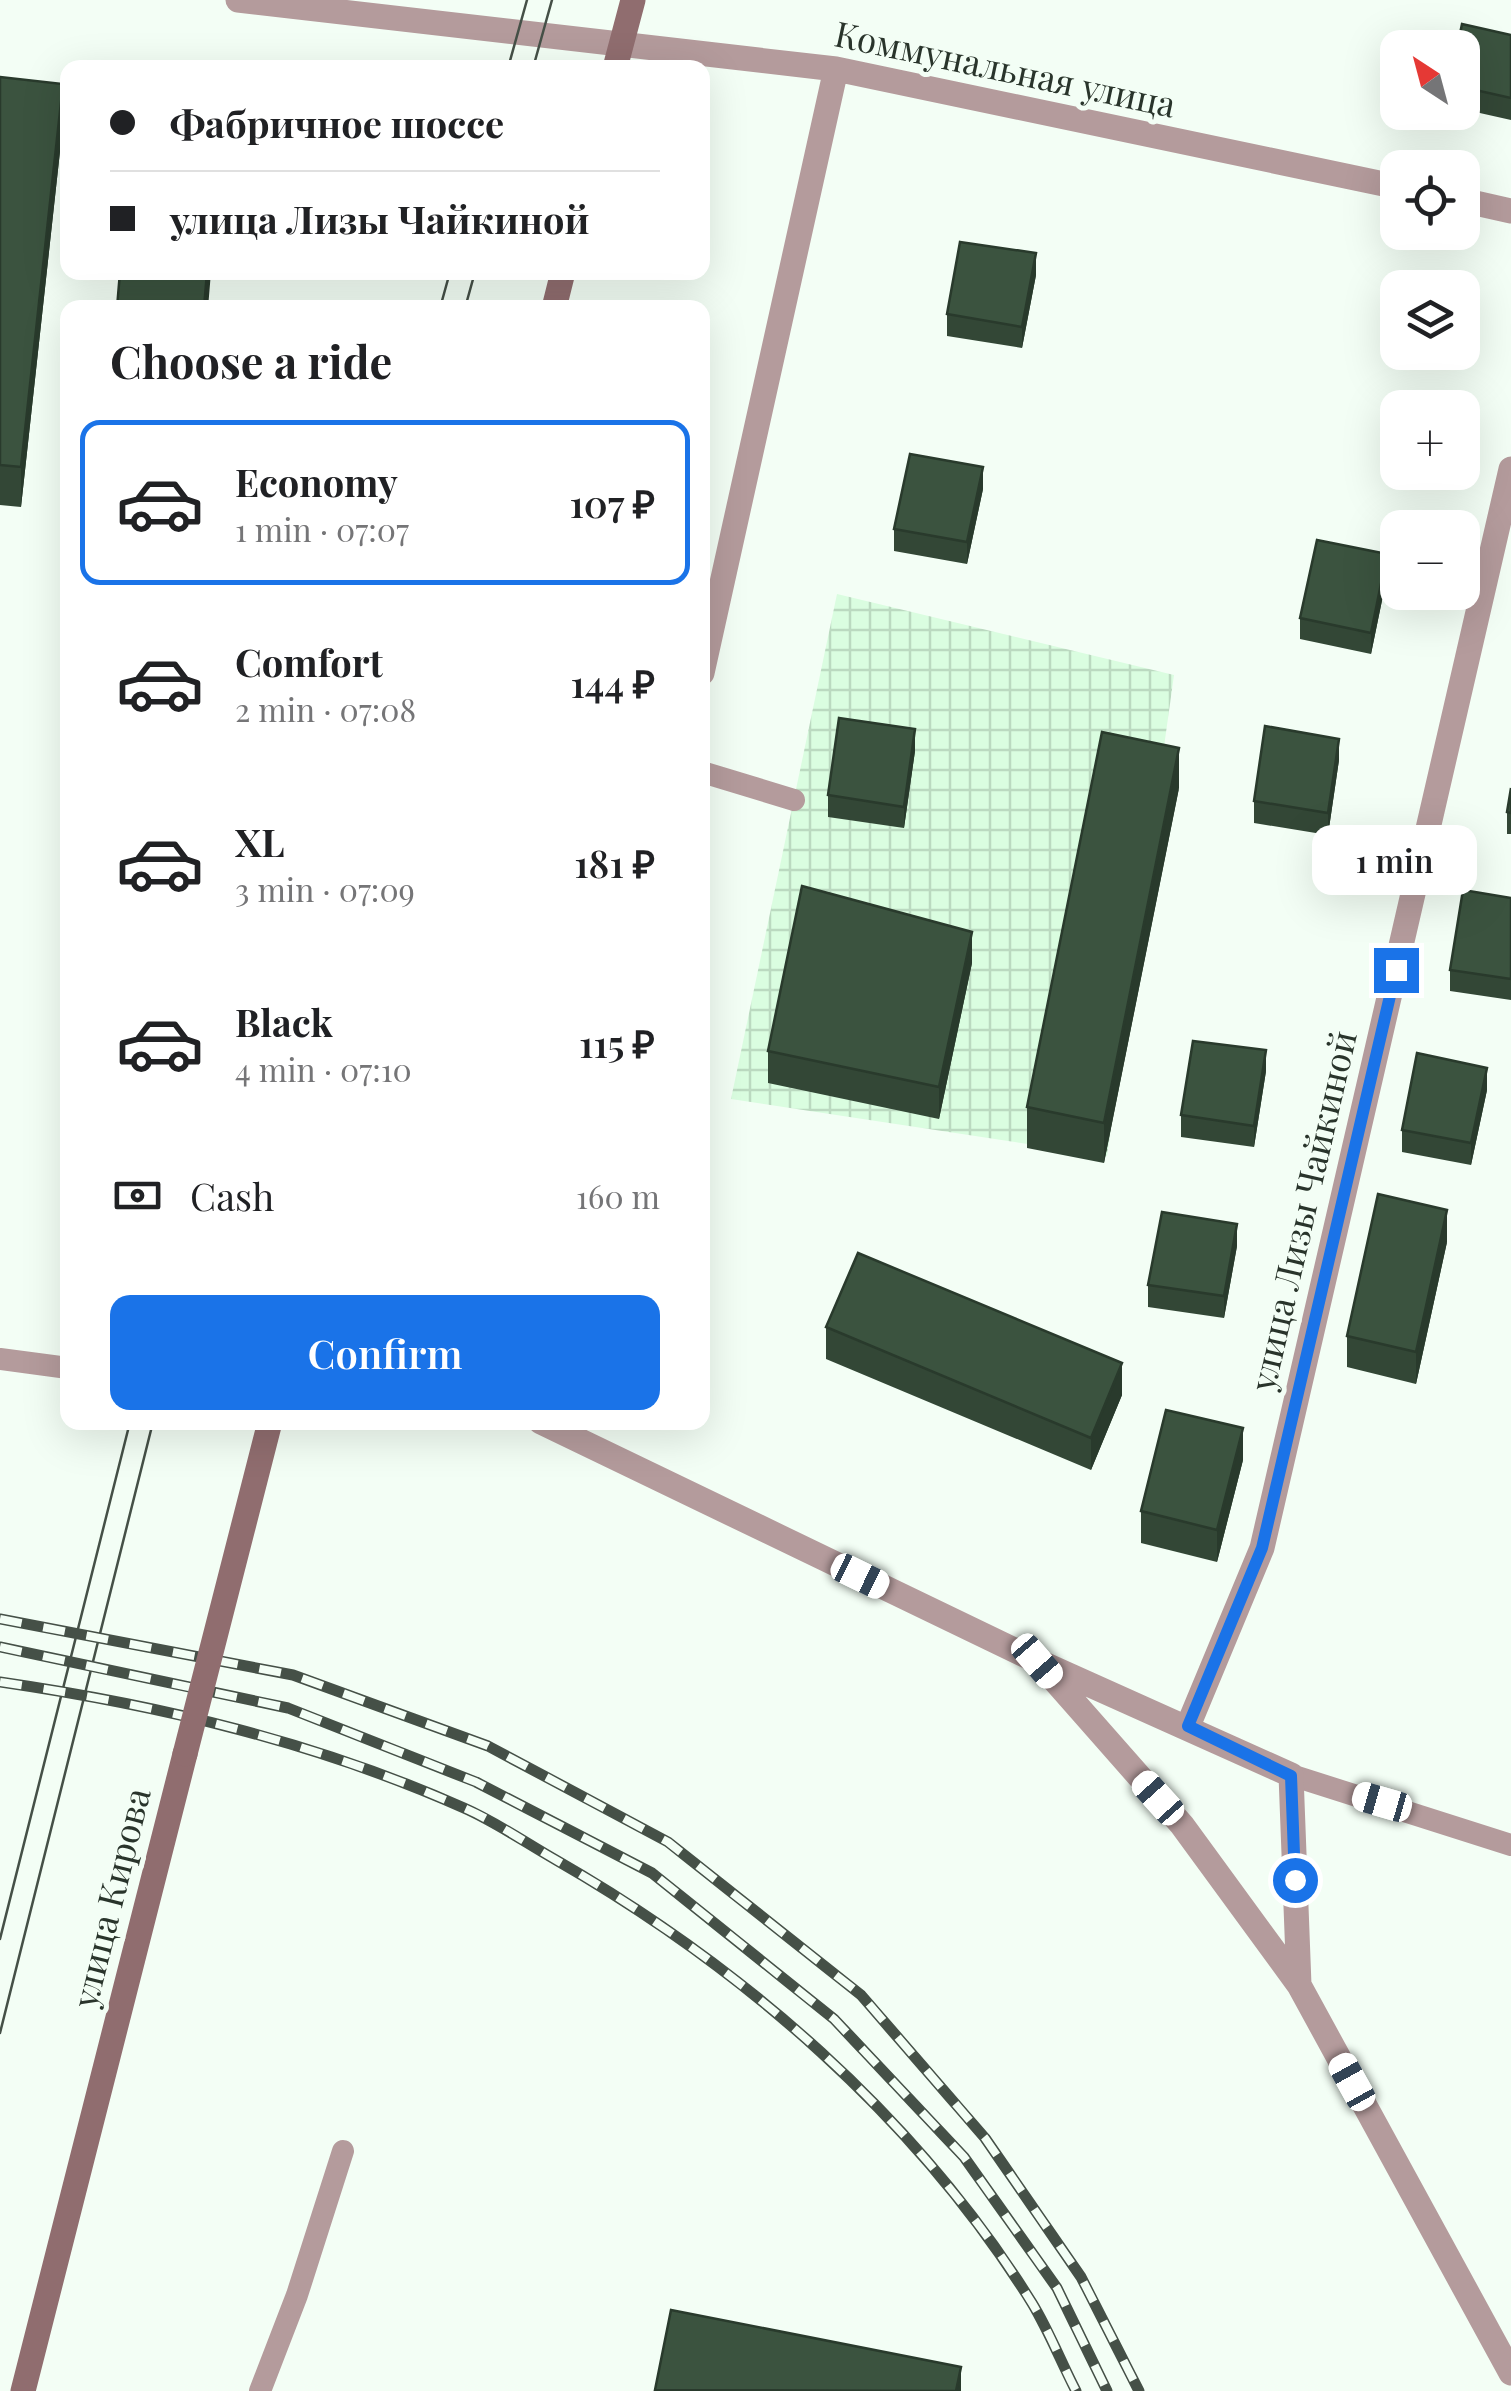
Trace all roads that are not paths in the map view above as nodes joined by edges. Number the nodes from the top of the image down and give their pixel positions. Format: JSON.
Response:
{"nodes":[{"id":1,"x":238,"y":0,"type":"edge"},
{"id":2,"x":474,"y":0,"type":"edge"},
{"id":3,"x":633,"y":0,"type":"edge"},
{"id":4,"x":468,"y":26,"type":"junction"},
{"id":5,"x":618,"y":56,"type":"edge"},
{"id":6,"x":685,"y":60,"type":"edge"},
{"id":7,"x":710,"y":61,"type":"edge"},
{"id":8,"x":836,"y":69,"type":"junction"},
{"id":9,"x":1380,"y":183,"type":"edge"},
{"id":10,"x":1480,"y":204,"type":"edge"},
{"id":11,"x":1511,"y":211,"type":"edge"},
{"id":12,"x":1511,"y":469,"type":"edge"},
{"id":13,"x":710,"y":637,"type":"edge"},
{"id":14,"x":710,"y":774,"type":"edge"},
{"id":15,"x":794,"y":800,"type":"dead end"},
{"id":16,"x":0,"y":1359,"type":"edge"},
{"id":17,"x":60,"y":1367,"type":"edge"},
{"id":18,"x":268,"y":1430,"type":"edge"},
{"id":19,"x":551,"y":1430,"type":"edge"},
{"id":20,"x":1037,"y":1661,"type":"junction"},
{"id":21,"x":1188,"y":1726,"type":"junction"},
{"id":22,"x":1291,"y":1776,"type":"junction"},
{"id":23,"x":1511,"y":1845,"type":"edge"},
{"id":24,"x":1299,"y":1985,"type":"junction"},
{"id":25,"x":343,"y":2151,"type":"dead end"},
{"id":26,"x":1511,"y":2373,"type":"edge"},
{"id":27,"x":23,"y":2391,"type":"edge"},
{"id":28,"x":260,"y":2391,"type":"edge"}],
"edges":[{"from":1,"to":4,"type":"street","name":"Коммунальная улица"},
{"from":2,"to":4,"type":"street"},
{"from":3,"to":5,"type":"main road"},
{"from":4,"to":5,"type":"street","name":"Коммунальная улица"},
{"from":5,"to":6,"type":"street","name":"Коммунальная улица"},
{"from":7,"to":8,"type":"street","name":"Коммунальная улица"},
{"from":8,"to":9,"type":"street","name":"Коммунальная улица"},
{"from":8,"to":13,"type":"street"},
{"from":10,"to":11,"type":"street"},
{"from":12,"to":21,"type":"street","name":"улица Лизы Чайкиной"},
{"from":14,"to":15,"type":"lane"},
{"from":16,"to":17,"type":"lane"},
{"from":18,"to":27,"type":"main road","name":"улица Кирова","bridge":true},
{"from":19,"to":20,"type":"street"},
{"from":20,"to":21,"type":"street"},
{"from":20,"to":24,"type":"street"},
{"from":21,"to":22,"type":"street"},
{"from":22,"to":23,"type":"lane"},
{"from":22,"to":24,"type":"street"},
{"from":24,"to":26,"type":"street"},
{"from":25,"to":28,"type":"lane"}]}
